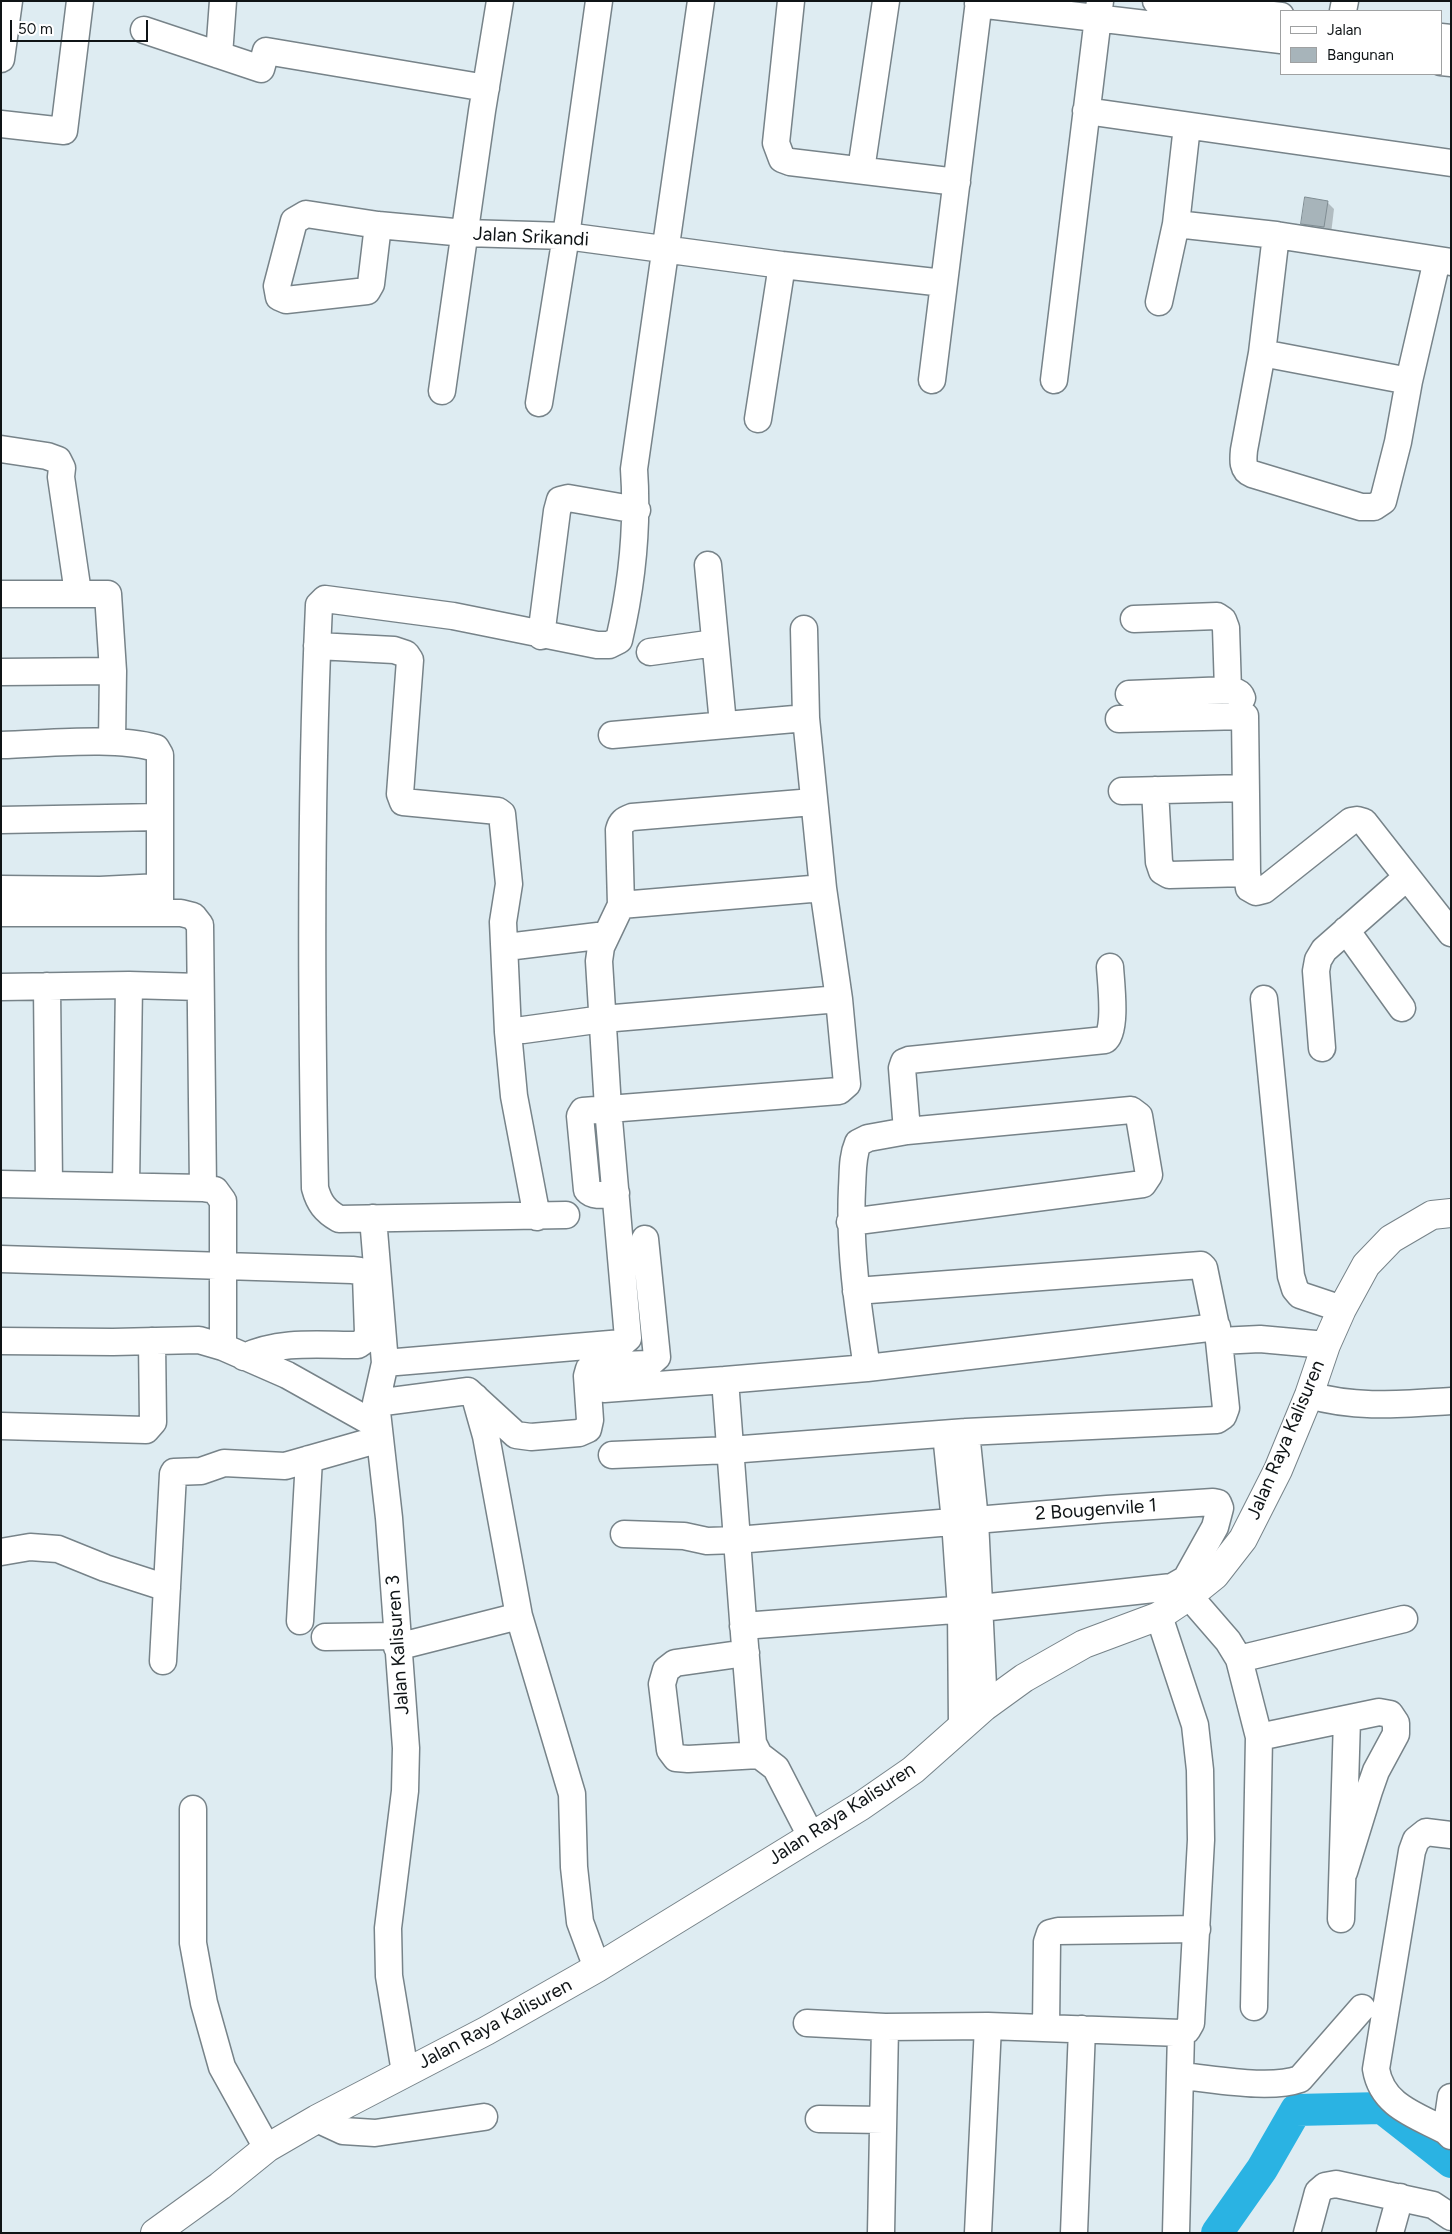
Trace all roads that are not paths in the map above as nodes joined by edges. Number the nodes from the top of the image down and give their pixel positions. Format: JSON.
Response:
{"nodes":[{"id":1,"x":9,"y":1,"type":"edge"},
{"id":2,"x":80,"y":1,"type":"edge"},
{"id":3,"x":223,"y":1,"type":"edge"},
{"id":4,"x":500,"y":1,"type":"edge"},
{"id":5,"x":599,"y":1,"type":"edge"},
{"id":6,"x":701,"y":1,"type":"edge"},
{"id":7,"x":791,"y":1,"type":"edge"},
{"id":8,"x":886,"y":1,"type":"edge"},
{"id":9,"x":1156,"y":1,"type":"edge"},
{"id":10,"x":978,"y":2,"type":"edge"},
{"id":11,"x":1099,"y":10,"type":"edge"},
{"id":12,"x":1280,"y":16,"type":"edge"},
{"id":13,"x":144,"y":30,"type":"dead end"},
{"id":14,"x":1280,"y":40,"type":"edge"},
{"id":15,"x":219,"y":55,"type":"junction"},
{"id":16,"x":1,"y":59,"type":"edge"},
{"id":17,"x":486,"y":88,"type":"junction"},
{"id":18,"x":1086,"y":111,"type":"junction"},
{"id":19,"x":1,"y":124,"type":"edge"},
{"id":20,"x":1188,"y":126,"type":"junction"},
{"id":21,"x":1451,"y":162,"type":"edge"},
{"id":22,"x":861,"y":170,"type":"junction"},
{"id":23,"x":957,"y":182,"type":"junction"},
{"id":24,"x":1176,"y":224,"type":"junction"},
{"id":25,"x":378,"y":225,"type":"junction"},
{"id":26,"x":465,"y":234,"type":"junction"},
{"id":27,"x":1276,"y":235,"type":"junction"},
{"id":28,"x":566,"y":236,"type":"junction"},
{"id":29,"x":666,"y":249,"type":"junction"},
{"id":30,"x":1444,"y":261,"type":"edge"},
{"id":31,"x":782,"y":265,"type":"junction"},
{"id":32,"x":944,"y":283,"type":"junction"},
{"id":33,"x":1159,"y":302,"type":"dead end"},
{"id":34,"x":1262,"y":353,"type":"junction"},
{"id":35,"x":932,"y":380,"type":"dead end"},
{"id":36,"x":1054,"y":380,"type":"dead end"},
{"id":37,"x":1409,"y":381,"type":"junction"},
{"id":38,"x":442,"y":391,"type":"dead end"},
{"id":39,"x":539,"y":403,"type":"dead end"},
{"id":40,"x":758,"y":419,"type":"dead end"},
{"id":41,"x":1,"y":449,"type":"edge"},
{"id":42,"x":637,"y":510,"type":"junction"},
{"id":43,"x":708,"y":565,"type":"dead end"},
{"id":44,"x":78,"y":593,"type":"junction"},
{"id":45,"x":1,"y":594,"type":"edge"},
{"id":46,"x":1134,"y":619,"type":"dead end"},
{"id":47,"x":804,"y":629,"type":"dead end"},
{"id":48,"x":541,"y":636,"type":"junction"},
{"id":49,"x":715,"y":643,"type":"junction"},
{"id":50,"x":317,"y":646,"type":"junction"},
{"id":51,"x":650,"y":652,"type":"dead end"},
{"id":52,"x":114,"y":671,"type":"junction"},
{"id":53,"x":1,"y":672,"type":"edge"},
{"id":54,"x":1228,"y":690,"type":"junction"},
{"id":55,"x":1129,"y":694,"type":"dead end"},
{"id":56,"x":1245,"y":716,"type":"junction"},
{"id":57,"x":806,"y":718,"type":"junction"},
{"id":58,"x":1118,"y":719,"type":"dead end"},
{"id":59,"x":722,"y":724,"type":"junction"},
{"id":60,"x":612,"y":735,"type":"dead end"},
{"id":61,"x":112,"y":742,"type":"junction"},
{"id":62,"x":1,"y":745,"type":"edge"},
{"id":63,"x":1245,"y":788,"type":"junction"},
{"id":64,"x":1155,"y":790,"type":"junction"},
{"id":65,"x":1122,"y":791,"type":"dead end"},
{"id":66,"x":813,"y":802,"type":"junction"},
{"id":67,"x":159,"y":817,"type":"junction"},
{"id":68,"x":1,"y":820,"type":"edge"},
{"id":69,"x":1247,"y":873,"type":"junction"},
{"id":70,"x":1407,"y":877,"type":"junction"},
{"id":71,"x":823,"y":888,"type":"junction"},
{"id":72,"x":1,"y":889,"type":"edge"},
{"id":73,"x":160,"y":900,"type":"junction"},
{"id":74,"x":621,"y":905,"type":"junction"},
{"id":75,"x":1,"y":913,"type":"edge"},
{"id":76,"x":1346,"y":930,"type":"junction"},
{"id":77,"x":1451,"y":933,"type":"edge"},
{"id":78,"x":606,"y":935,"type":"junction"},
{"id":79,"x":515,"y":946,"type":"dead end"},
{"id":80,"x":1110,"y":967,"type":"dead end"},
{"id":81,"x":129,"y":985,"type":"junction"},
{"id":82,"x":47,"y":986,"type":"junction"},
{"id":83,"x":1,"y":987,"type":"edge"},
{"id":84,"x":200,"y":987,"type":"junction"},
{"id":85,"x":1264,"y":998,"type":"dead end"},
{"id":86,"x":839,"y":999,"type":"junction"},
{"id":87,"x":1402,"y":1008,"type":"dead end"},
{"id":88,"x":603,"y":1019,"type":"junction"},
{"id":89,"x":523,"y":1030,"type":"dead end"},
{"id":90,"x":1322,"y":1048,"type":"dead end"},
{"id":91,"x":608,"y":1108,"type":"junction"},
{"id":92,"x":906,"y":1131,"type":"junction"},
{"id":93,"x":1,"y":1184,"type":"edge"},
{"id":94,"x":49,"y":1185,"type":"junction"},
{"id":95,"x":126,"y":1186,"type":"junction"},
{"id":96,"x":203,"y":1188,"type":"junction"},
{"id":97,"x":1451,"y":1212,"type":"edge"},
{"id":98,"x":566,"y":1215,"type":"dead end"},
{"id":99,"x":537,"y":1217,"type":"junction"},
{"id":100,"x":373,"y":1218,"type":"junction"},
{"id":101,"x":850,"y":1222,"type":"junction"},
{"id":102,"x":645,"y":1239,"type":"dead end"},
{"id":103,"x":1,"y":1259,"type":"edge"},
{"id":104,"x":224,"y":1265,"type":"junction"},
{"id":105,"x":856,"y":1291,"type":"junction"},
{"id":106,"x":1342,"y":1309,"type":"junction"},
{"id":107,"x":1218,"y":1334,"type":"junction"},
{"id":108,"x":1,"y":1341,"type":"edge"},
{"id":109,"x":152,"y":1341,"type":"junction"},
{"id":110,"x":1326,"y":1345,"type":"junction"},
{"id":111,"x":234,"y":1352,"type":"junction"},
{"id":112,"x":385,"y":1363,"type":"junction"},
{"id":113,"x":867,"y":1368,"type":"junction"},
{"id":114,"x":725,"y":1380,"type":"junction"},
{"id":115,"x":604,"y":1389,"type":"dead end"},
{"id":116,"x":1309,"y":1395,"type":"junction"},
{"id":117,"x":475,"y":1397,"type":"junction"},
{"id":118,"x":1451,"y":1400,"type":"edge"},
{"id":119,"x":378,"y":1423,"type":"junction"},
{"id":120,"x":1,"y":1426,"type":"edge"},
{"id":121,"x":956,"y":1433,"type":"junction"},
{"id":122,"x":730,"y":1450,"type":"junction"},
{"id":123,"x":612,"y":1455,"type":"dead end"},
{"id":124,"x":309,"y":1459,"type":"junction"},
{"id":125,"x":965,"y":1521,"type":"junction"},
{"id":126,"x":624,"y":1534,"type":"dead end"},
{"id":127,"x":737,"y":1540,"type":"junction"},
{"id":128,"x":1,"y":1552,"type":"edge"},
{"id":129,"x":167,"y":1588,"type":"junction"},
{"id":130,"x":1189,"y":1596,"type":"junction"},
{"id":131,"x":971,"y":1608,"type":"junction"},
{"id":132,"x":519,"y":1616,"type":"junction"},
{"id":133,"x":1159,"y":1616,"type":"junction"},
{"id":134,"x":1404,"y":1619,"type":"dead end"},
{"id":135,"x":300,"y":1621,"type":"dead end"},
{"id":136,"x":743,"y":1626,"type":"junction"},
{"id":137,"x":325,"y":1637,"type":"dead end"},
{"id":138,"x":397,"y":1642,"type":"junction"},
{"id":139,"x":746,"y":1654,"type":"junction"},
{"id":140,"x":1240,"y":1659,"type":"junction"},
{"id":141,"x":163,"y":1661,"type":"dead end"},
{"id":142,"x":984,"y":1707,"type":"junction"},
{"id":143,"x":1348,"y":1719,"type":"junction"},
{"id":144,"x":962,"y":1726,"type":"junction"},
{"id":145,"x":1260,"y":1737,"type":"junction"},
{"id":146,"x":759,"y":1755,"type":"junction"},
{"id":147,"x":193,"y":1809,"type":"dead end"},
{"id":148,"x":1451,"y":1835,"type":"edge"},
{"id":149,"x":811,"y":1836,"type":"junction"},
{"id":150,"x":1344,"y":1872,"type":"junction"},
{"id":151,"x":1341,"y":1919,"type":"dead end"},
{"id":152,"x":1197,"y":1929,"type":"junction"},
{"id":153,"x":597,"y":1968,"type":"junction"},
{"id":154,"x":1254,"y":2007,"type":"dead end"},
{"id":155,"x":1362,"y":2008,"type":"dead end"},
{"id":156,"x":807,"y":2023,"type":"dead end"},
{"id":157,"x":988,"y":2026,"type":"junction"},
{"id":158,"x":885,"y":2027,"type":"junction"},
{"id":159,"x":1046,"y":2027,"type":"junction"},
{"id":160,"x":1082,"y":2030,"type":"junction"},
{"id":161,"x":1181,"y":2033,"type":"junction"},
{"id":162,"x":405,"y":2072,"type":"junction"},
{"id":163,"x":1182,"y":2076,"type":"junction"},
{"id":164,"x":1451,"y":2097,"type":"edge"},
{"id":165,"x":484,"y":2117,"type":"dead end"},
{"id":166,"x":317,"y":2118,"type":"junction"},
{"id":167,"x":819,"y":2119,"type":"dead end"},
{"id":168,"x":883,"y":2120,"type":"junction"},
{"id":169,"x":1448,"y":2134,"type":"edge"},
{"id":170,"x":267,"y":2148,"type":"junction"},
{"id":171,"x":1400,"y":2197,"type":"junction"},
{"id":172,"x":1451,"y":2216,"type":"edge"},
{"id":173,"x":155,"y":2233,"type":"edge"},
{"id":174,"x":881,"y":2233,"type":"edge"},
{"id":175,"x":978,"y":2233,"type":"edge"},
{"id":176,"x":1074,"y":2233,"type":"edge"},
{"id":177,"x":1176,"y":2233,"type":"edge"},
{"id":178,"x":1307,"y":2233,"type":"edge"},
{"id":179,"x":1390,"y":2233,"type":"edge"}],
"edges":[{"from":1,"to":16,"type":"street"},
{"from":2,"to":19,"type":"street"},
{"from":3,"to":15,"type":"street"},
{"from":4,"to":17,"type":"street"},
{"from":5,"to":28,"type":"street"},
{"from":6,"to":29,"type":"street"},
{"from":7,"to":22,"type":"street"},
{"from":8,"to":22,"type":"street"},
{"from":9,"to":12,"type":"street"},
{"from":10,"to":11,"type":"street"},
{"from":10,"to":23,"type":"street"},
{"from":11,"to":14,"type":"street"},
{"from":11,"to":18,"type":"street"},
{"from":13,"to":15,"type":"street"},
{"from":15,"to":17,"type":"street"},
{"from":17,"to":26,"type":"street"},
{"from":18,"to":20,"type":"street"},
{"from":18,"to":36,"type":"street"},
{"from":20,"to":21,"type":"street"},
{"from":20,"to":24,"type":"street"},
{"from":22,"to":23,"type":"street"},
{"from":23,"to":32,"type":"street"},
{"from":24,"to":27,"type":"street"},
{"from":24,"to":33,"type":"street"},
{"from":25,"to":25,"type":"street","name":"Jalan Srikandi"},
{"from":25,"to":26,"type":"street","name":"Jalan Srikandi"},
{"from":26,"to":28,"type":"street","name":"Jalan Srikandi"},
{"from":26,"to":38,"type":"street"},
{"from":27,"to":30,"type":"street"},
{"from":27,"to":34,"type":"street"},
{"from":28,"to":29,"type":"street","name":"Jalan Srikandi"},
{"from":28,"to":39,"type":"street"},
{"from":29,"to":31,"type":"street","name":"Jalan Srikandi"},
{"from":29,"to":42,"type":"street"},
{"from":30,"to":37,"type":"street"},
{"from":31,"to":32,"type":"street","name":"Jalan Srikandi"},
{"from":31,"to":40,"type":"street"},
{"from":32,"to":35,"type":"street"},
{"from":34,"to":37,"type":"street"},
{"from":34,"to":37,"type":"street"},
{"from":41,"to":44,"type":"street"},
{"from":42,"to":48,"type":"street"},
{"from":42,"to":48,"type":"street"},
{"from":43,"to":49,"type":"street"},
{"from":44,"to":45,"type":"street"},
{"from":44,"to":52,"type":"street"},
{"from":46,"to":54,"type":"street"},
{"from":47,"to":57,"type":"street"},
{"from":48,"to":50,"type":"street"},
{"from":49,"to":51,"type":"street"},
{"from":49,"to":59,"type":"street"},
{"from":50,"to":99,"type":"street"},
{"from":50,"to":100,"type":"street"},
{"from":52,"to":53,"type":"street"},
{"from":52,"to":61,"type":"street"},
{"from":54,"to":55,"type":"street"},
{"from":54,"to":56,"type":"street"},
{"from":56,"to":58,"type":"street"},
{"from":56,"to":63,"type":"street"},
{"from":57,"to":59,"type":"street"},
{"from":57,"to":66,"type":"street"},
{"from":59,"to":60,"type":"street"},
{"from":61,"to":62,"type":"street"},
{"from":61,"to":67,"type":"street"},
{"from":63,"to":64,"type":"street"},
{"from":63,"to":69,"type":"street"},
{"from":64,"to":65,"type":"street"},
{"from":64,"to":69,"type":"street"},
{"from":66,"to":71,"type":"street"},
{"from":66,"to":74,"type":"street"},
{"from":67,"to":68,"type":"street"},
{"from":67,"to":73,"type":"street"},
{"from":69,"to":70,"type":"street"},
{"from":70,"to":76,"type":"street"},
{"from":70,"to":77,"type":"street"},
{"from":71,"to":74,"type":"street"},
{"from":71,"to":86,"type":"street"},
{"from":72,"to":73,"type":"street"},
{"from":73,"to":75,"type":"street"},
{"from":73,"to":84,"type":"street"},
{"from":74,"to":78,"type":"street"},
{"from":76,"to":87,"type":"street"},
{"from":76,"to":90,"type":"street"},
{"from":78,"to":79,"type":"street"},
{"from":78,"to":88,"type":"street"},
{"from":80,"to":92,"type":"street"},
{"from":81,"to":82,"type":"street"},
{"from":81,"to":84,"type":"street"},
{"from":81,"to":95,"type":"street"},
{"from":82,"to":83,"type":"street"},
{"from":82,"to":94,"type":"street"},
{"from":84,"to":96,"type":"street"},
{"from":85,"to":106,"type":"street"},
{"from":86,"to":88,"type":"street"},
{"from":86,"to":91,"type":"street"},
{"from":88,"to":89,"type":"street"},
{"from":88,"to":91,"type":"street"},
{"from":91,"to":112,"type":"street"},
{"from":92,"to":101,"type":"street"},
{"from":92,"to":101,"type":"street"},
{"from":93,"to":94,"type":"street"},
{"from":94,"to":95,"type":"street"},
{"from":95,"to":96,"type":"street"},
{"from":96,"to":104,"type":"street"},
{"from":97,"to":106,"type":"main road","name":"Jalan Raya Kalisuren"},
{"from":98,"to":99,"type":"street"},
{"from":99,"to":100,"type":"street"},
{"from":100,"to":112,"type":"street","name":"Jalan Kalisuren 3"},
{"from":101,"to":105,"type":"street"},
{"from":102,"to":117,"type":"street"},
{"from":103,"to":104,"type":"street"},
{"from":104,"to":111,"type":"street"},
{"from":104,"to":111,"type":"street"},
{"from":105,"to":107,"type":"street"},
{"from":105,"to":113,"type":"street"},
{"from":106,"to":110,"type":"main road","name":"Jalan Raya Kalisuren"},
{"from":107,"to":110,"type":"street"},
{"from":107,"to":113,"type":"street"},
{"from":107,"to":121,"type":"street"},
{"from":108,"to":109,"type":"street"},
{"from":109,"to":111,"type":"street"},
{"from":109,"to":120,"type":"street"},
{"from":110,"to":116,"type":"main road","name":"Jalan Raya Kalisuren"},
{"from":111,"to":119,"type":"street"},
{"from":112,"to":119,"type":"street","name":"Jalan Kalisuren 3"},
{"from":113,"to":114,"type":"street"},
{"from":114,"to":115,"type":"street"},
{"from":114,"to":122,"type":"street"},
{"from":116,"to":118,"type":"street"},
{"from":116,"to":130,"type":"main road","name":"Jalan Raya Kalisuren"},
{"from":117,"to":119,"type":"street"},
{"from":117,"to":132,"type":"street"},
{"from":119,"to":124,"type":"street"},
{"from":119,"to":138,"type":"street","name":"Jalan Kalisuren 3"},
{"from":121,"to":122,"type":"street"},
{"from":121,"to":125,"type":"street"},
{"from":122,"to":123,"type":"street"},
{"from":122,"to":127,"type":"street"},
{"from":124,"to":129,"type":"street"},
{"from":124,"to":135,"type":"street"},
{"from":125,"to":127,"type":"street","name":"2 Bougenvile 1"},
{"from":125,"to":131,"type":"street"},
{"from":125,"to":131,"type":"street","name":"2 Bougenvile 1"},
{"from":126,"to":127,"type":"street","name":"2 Bougenvile 1"},
{"from":127,"to":136,"type":"street"},
{"from":128,"to":129,"type":"street"},
{"from":129,"to":141,"type":"street"},
{"from":130,"to":133,"type":"main road","name":"Jalan Raya Kalisuren"},
{"from":130,"to":140,"type":"street"},
{"from":131,"to":136,"type":"street"},
{"from":131,"to":142,"type":"street"},
{"from":131,"to":144,"type":"street"},
{"from":132,"to":138,"type":"street"},
{"from":132,"to":153,"type":"street"},
{"from":133,"to":142,"type":"main road","name":"Jalan Raya Kalisuren"},
{"from":133,"to":152,"type":"street"},
{"from":134,"to":140,"type":"street"},
{"from":136,"to":139,"type":"street"},
{"from":137,"to":138,"type":"street"},
{"from":138,"to":162,"type":"street","name":"Jalan Kalisuren 3"},
{"from":139,"to":146,"type":"street"},
{"from":139,"to":146,"type":"street"},
{"from":140,"to":145,"type":"street"},
{"from":142,"to":144,"type":"main road","name":"Jalan Raya Kalisuren"},
{"from":143,"to":145,"type":"street"},
{"from":143,"to":150,"type":"street"},
{"from":143,"to":150,"type":"street"},
{"from":144,"to":149,"type":"main road","name":"Jalan Raya Kalisuren"},
{"from":145,"to":154,"type":"street"},
{"from":146,"to":149,"type":"street"},
{"from":147,"to":170,"type":"street"},
{"from":148,"to":169,"type":"street"},
{"from":149,"to":153,"type":"main road","name":"Jalan Raya Kalisuren"},
{"from":150,"to":151,"type":"street"},
{"from":152,"to":159,"type":"street"},
{"from":152,"to":161,"type":"street"},
{"from":153,"to":162,"type":"main road","name":"Jalan Raya Kalisuren"},
{"from":155,"to":163,"type":"street"},
{"from":156,"to":158,"type":"street"},
{"from":157,"to":158,"type":"street"},
{"from":157,"to":159,"type":"street"},
{"from":157,"to":175,"type":"street"},
{"from":158,"to":168,"type":"street"},
{"from":159,"to":160,"type":"street"},
{"from":160,"to":161,"type":"street"},
{"from":160,"to":176,"type":"street"},
{"from":161,"to":163,"type":"street"},
{"from":162,"to":166,"type":"main road","name":"Jalan Raya Kalisuren"},
{"from":163,"to":177,"type":"street"},
{"from":164,"to":169,"type":"street"},
{"from":165,"to":166,"type":"street"},
{"from":166,"to":170,"type":"main road","name":"Jalan Raya Kalisuren"},
{"from":167,"to":168,"type":"street"},
{"from":168,"to":174,"type":"street"},
{"from":170,"to":173,"type":"main road","name":"Jalan Raya Kalisuren"},
{"from":171,"to":172,"type":"street"},
{"from":171,"to":178,"type":"street"},
{"from":171,"to":179,"type":"street"}]}
